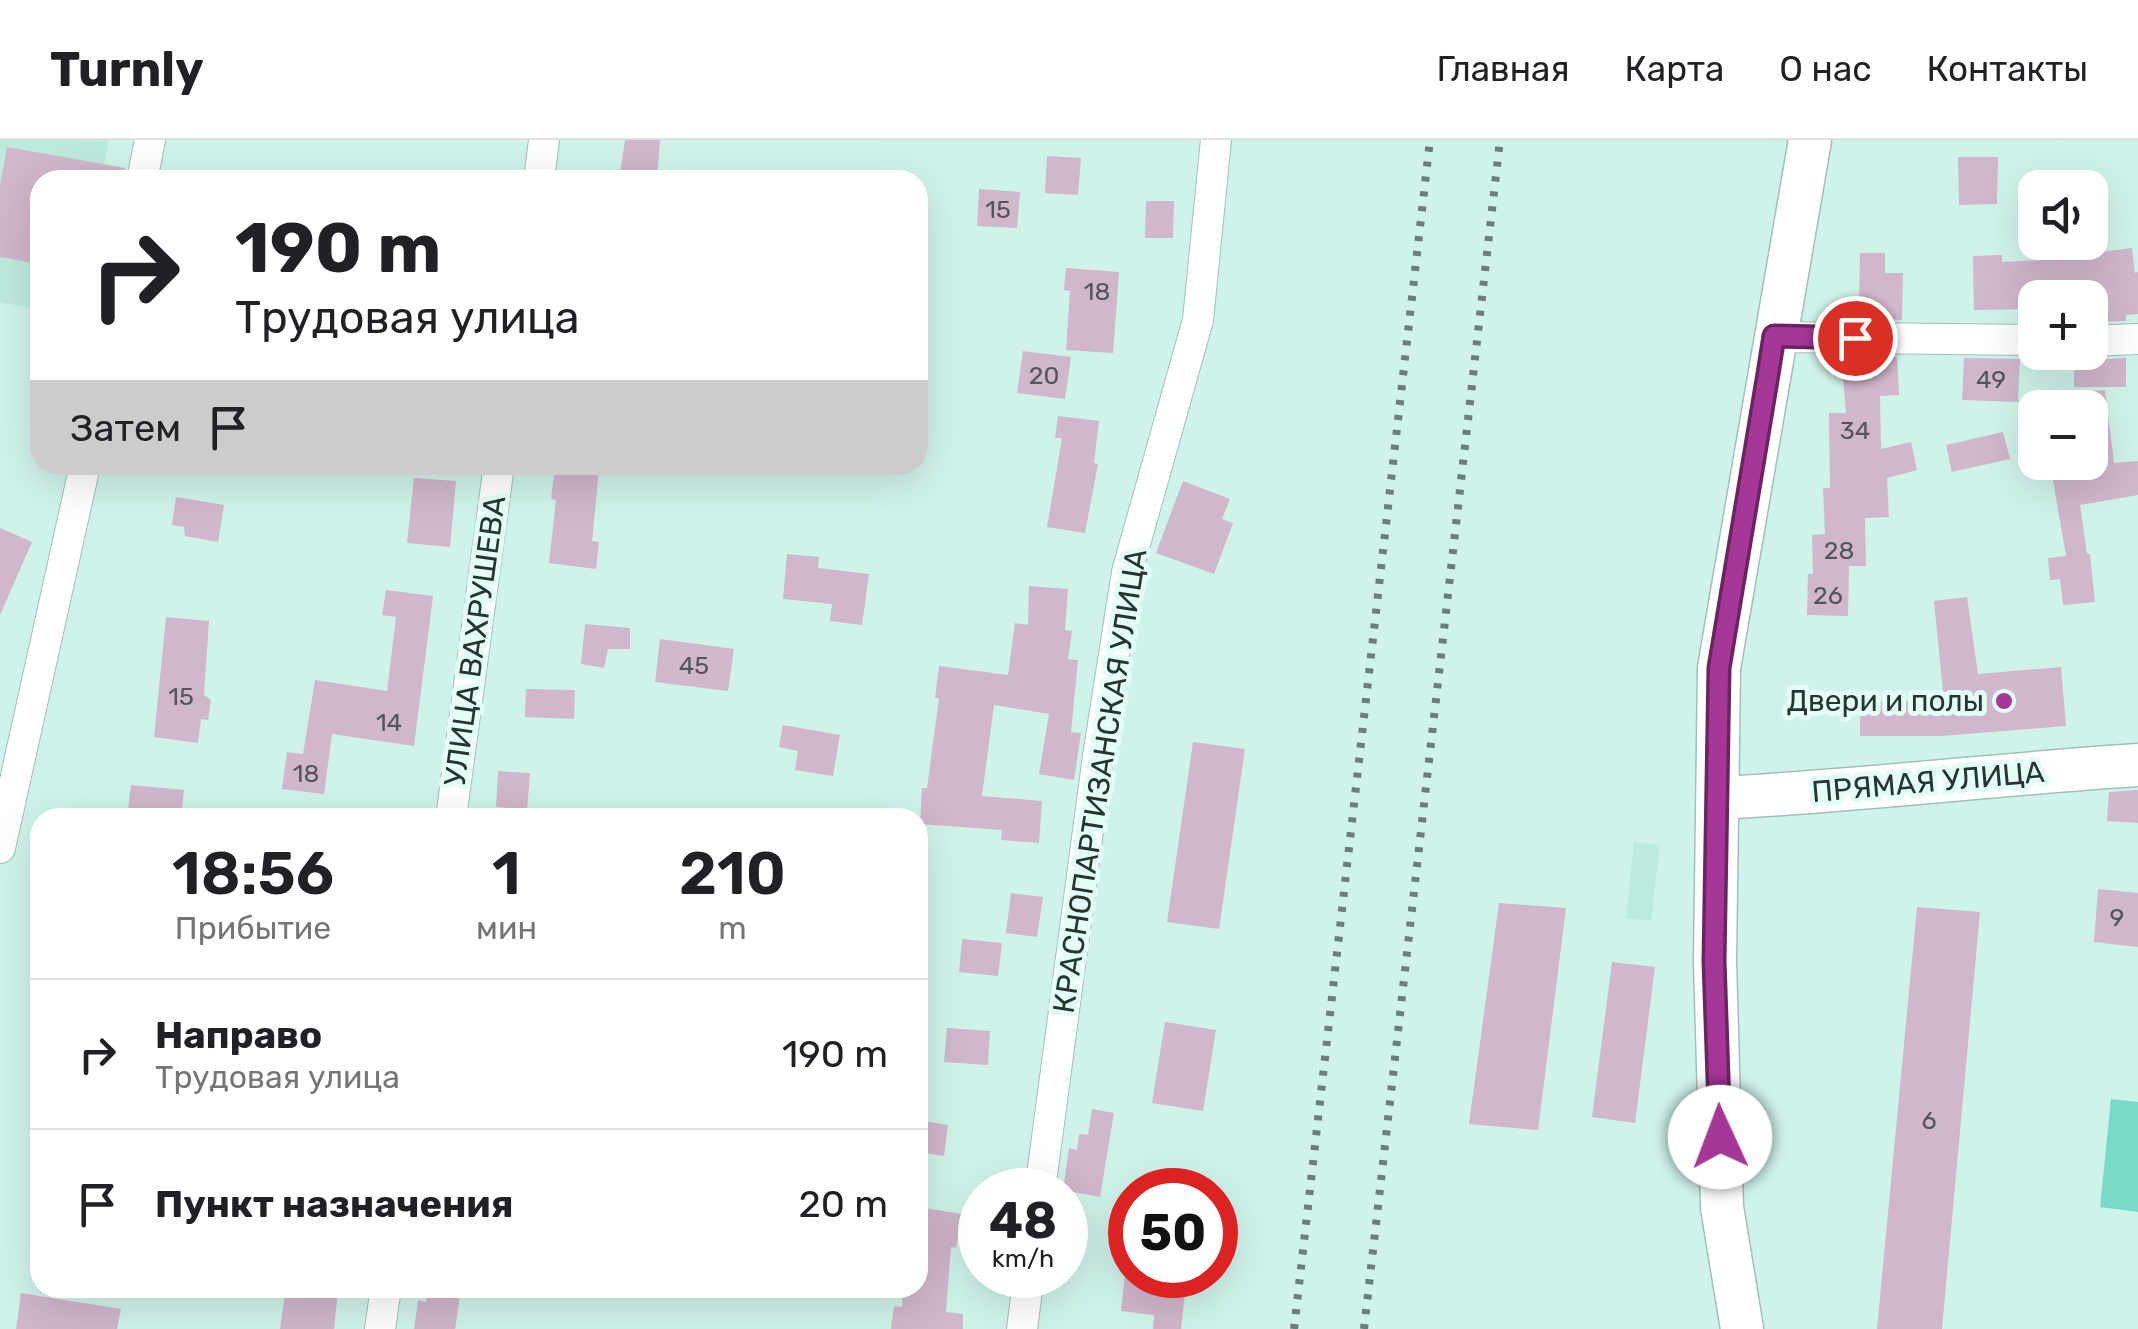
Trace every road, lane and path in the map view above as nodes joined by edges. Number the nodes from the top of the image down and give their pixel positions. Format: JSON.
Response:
{"nodes":[{"id":1,"x":150,"y":140,"type":"edge"},
{"id":2,"x":544,"y":140,"type":"edge"},
{"id":3,"x":1216,"y":140,"type":"edge"},
{"id":4,"x":1810,"y":140,"type":"edge"},
{"id":5,"x":144,"y":170,"type":"edge"},
{"id":6,"x":540,"y":170,"type":"edge"},
{"id":7,"x":1774,"y":336,"type":"junction"},
{"id":8,"x":2138,"y":339,"type":"edge"},
{"id":9,"x":2018,"y":340,"type":"edge"},
{"id":10,"x":2108,"y":340,"type":"edge"},
{"id":11,"x":83,"y":475,"type":"edge"},
{"id":12,"x":499,"y":475,"type":"edge"},
{"id":13,"x":2138,"y":765,"type":"edge"},
{"id":14,"x":1719,"y":798,"type":"junction"},
{"id":15,"x":452,"y":808,"type":"edge"},
{"id":16,"x":3,"y":813,"type":"edge"},
{"id":17,"x":0,"y":848,"type":"edge"},
{"id":18,"x":1043,"y":1168,"type":"edge"},
{"id":19,"x":385,"y":1298,"type":"edge"},
{"id":20,"x":1026,"y":1298,"type":"edge"},
{"id":21,"x":380,"y":1329,"type":"edge"},
{"id":22,"x":1022,"y":1329,"type":"edge"},
{"id":23,"x":1742,"y":1329,"type":"edge"}],
"edges":[{"from":1,"to":5,"type":"street"},
{"from":2,"to":6,"type":"street"},
{"from":3,"to":18,"type":"street","name":"КРАСНОПАРТИЗАНСКАЯ УЛИЦА"},
{"from":4,"to":7,"type":"main road"},
{"from":7,"to":9,"type":"street"},
{"from":7,"to":14,"type":"main road"},
{"from":8,"to":10,"type":"street"},
{"from":11,"to":16,"type":"street"},
{"from":12,"to":15,"type":"street","name":"УЛИЦА ВАХРУШЕВА"},
{"from":13,"to":14,"type":"main road","name":"ПРЯМАЯ УЛИЦА"},
{"from":14,"to":23,"type":"main road"},
{"from":16,"to":17,"type":"street"},
{"from":19,"to":21,"type":"street"},
{"from":20,"to":22,"type":"street"}]}
